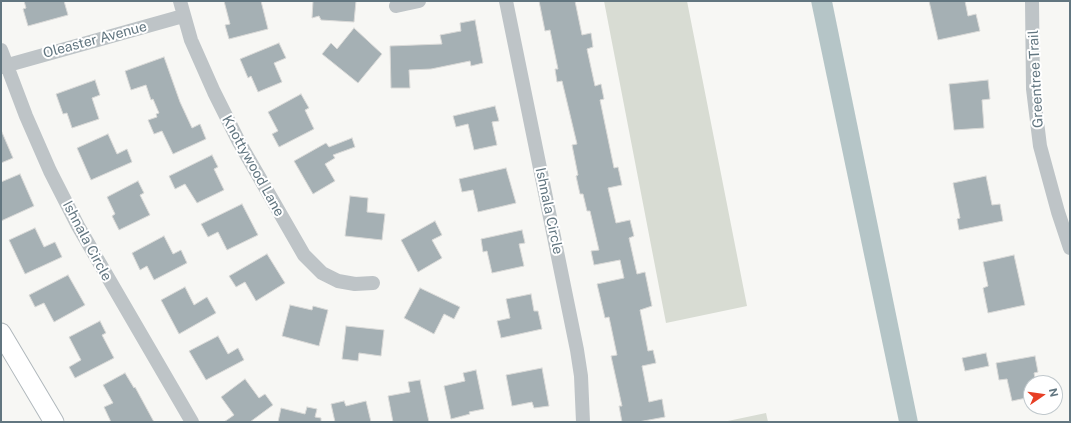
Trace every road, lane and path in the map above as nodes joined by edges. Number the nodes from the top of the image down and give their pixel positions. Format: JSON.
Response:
{"nodes":[{"id":1,"x":180,"y":1,"type":"edge"},
{"id":2,"x":419,"y":1,"type":"edge"},
{"id":3,"x":506,"y":1,"type":"edge"},
{"id":4,"x":1032,"y":1,"type":"edge"},
{"id":5,"x":396,"y":6,"type":"dead end"},
{"id":6,"x":183,"y":16,"type":"junction"},
{"id":7,"x":1,"y":50,"type":"edge"},
{"id":8,"x":3,"y":68,"type":"edge"},
{"id":9,"x":1070,"y":248,"type":"edge"},
{"id":10,"x":372,"y":283,"type":"dead end"},
{"id":11,"x":1,"y":333,"type":"edge"},
{"id":12,"x":54,"y":422,"type":"edge"},
{"id":13,"x":192,"y":422,"type":"edge"},
{"id":14,"x":583,"y":422,"type":"edge"}],
"edges":[{"from":1,"to":6,"type":"street","name":"Knottywood Lane"},
{"from":2,"to":5,"type":"street"},
{"from":3,"to":14,"type":"street","name":"Ishnala Circle"},
{"from":4,"to":9,"type":"street","name":"Greentree Trail"},
{"from":6,"to":8,"type":"street","name":"Oleaster Avenue"},
{"from":6,"to":10,"type":"street","name":"Knottywood Lane"},
{"from":7,"to":8,"type":"street","name":"Ishnala Circle"},
{"from":8,"to":13,"type":"street","name":"Ishnala Circle"},
{"from":11,"to":12,"type":"street"}]}
